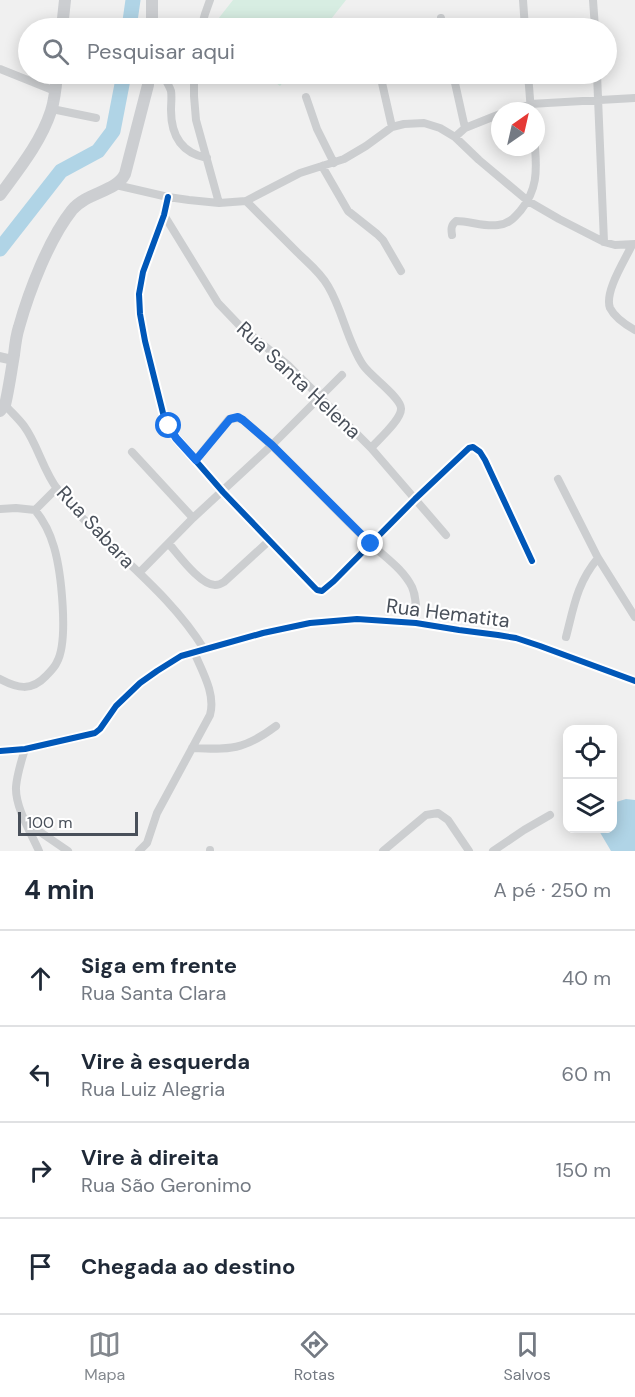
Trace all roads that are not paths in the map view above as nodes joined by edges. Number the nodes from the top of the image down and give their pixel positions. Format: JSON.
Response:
{"nodes":[{"id":1,"x":64,"y":0,"type":"edge"},
{"id":2,"x":152,"y":0,"type":"edge"},
{"id":3,"x":210,"y":0,"type":"edge"},
{"id":4,"x":523,"y":0,"type":"edge"},
{"id":5,"x":593,"y":0,"type":"edge"},
{"id":6,"x":63,"y":18,"type":"edge"},
{"id":7,"x":152,"y":18,"type":"edge"},
{"id":8,"x":203,"y":18,"type":"edge"},
{"id":9,"x":524,"y":18,"type":"edge"},
{"id":10,"x":594,"y":18,"type":"edge"},
{"id":11,"x":0,"y":69,"type":"edge"},
{"id":12,"x":18,"y":76,"type":"edge"},
{"id":13,"x":38,"y":84,"type":"edge"},
{"id":14,"x":56,"y":84,"type":"edge"},
{"id":15,"x":148,"y":84,"type":"edge"},
{"id":16,"x":167,"y":84,"type":"edge"},
{"id":17,"x":194,"y":84,"type":"edge"},
{"id":18,"x":382,"y":84,"type":"edge"},
{"id":19,"x":455,"y":84,"type":"edge"},
{"id":20,"x":529,"y":84,"type":"edge"},
{"id":21,"x":598,"y":84,"type":"edge"},
{"id":22,"x":55,"y":91,"type":"junction"},
{"id":23,"x":306,"y":97,"type":"dead end"},
{"id":24,"x":635,"y":98,"type":"edge"},
{"id":25,"x":599,"y":99,"type":"junction"},
{"id":26,"x":531,"y":102,"type":"edge"},
{"id":27,"x":545,"y":105,"type":"edge"},
{"id":28,"x":52,"y":109,"type":"junction"},
{"id":29,"x":96,"y":117,"type":"dead end"},
{"id":30,"x":491,"y":118,"type":"edge"},
{"id":31,"x":392,"y":127,"type":"junction"},
{"id":32,"x":465,"y":128,"type":"junction"},
{"id":33,"x":455,"y":137,"type":"junction"},
{"id":34,"x":536,"y":156,"type":"edge"},
{"id":35,"x":207,"y":158,"type":"junction"},
{"id":36,"x":334,"y":163,"type":"junction"},
{"id":37,"x":322,"y":166,"type":"junction"},
{"id":38,"x":116,"y":185,"type":"junction"},
{"id":39,"x":0,"y":195,"type":"edge"},
{"id":40,"x":168,"y":197,"type":"junction"},
{"id":41,"x":246,"y":201,"type":"junction"},
{"id":42,"x":528,"y":201,"type":"junction"},
{"id":43,"x":219,"y":203,"type":"junction"},
{"id":44,"x":164,"y":215,"type":"junction"},
{"id":45,"x":452,"y":235,"type":"dead end"},
{"id":46,"x":604,"y":242,"type":"junction"},
{"id":47,"x":634,"y":245,"type":"edge"},
{"id":48,"x":401,"y":271,"type":"dead end"},
{"id":49,"x":635,"y":330,"type":"edge"},
{"id":50,"x":0,"y":357,"type":"edge"},
{"id":51,"x":13,"y":360,"type":"junction"},
{"id":52,"x":342,"y":375,"type":"dead end"},
{"id":53,"x":0,"y":392,"type":"edge"},
{"id":54,"x":320,"y":397,"type":"junction"},
{"id":55,"x":3,"y":408,"type":"edge"},
{"id":56,"x":272,"y":445,"type":"junction"},
{"id":57,"x":371,"y":448,"type":"junction"},
{"id":58,"x":132,"y":452,"type":"dead end"},
{"id":59,"x":196,"y":460,"type":"junction"},
{"id":60,"x":558,"y":479,"type":"dead end"},
{"id":61,"x":57,"y":488,"type":"junction"},
{"id":62,"x":223,"y":492,"type":"junction"},
{"id":63,"x":415,"y":499,"type":"junction"},
{"id":64,"x":0,"y":509,"type":"edge"},
{"id":65,"x":35,"y":510,"type":"junction"},
{"id":66,"x":193,"y":518,"type":"junction"},
{"id":67,"x":446,"y":535,"type":"dead end"},
{"id":68,"x":270,"y":540,"type":"junction"},
{"id":69,"x":169,"y":544,"type":"junction"},
{"id":70,"x":371,"y":544,"type":"junction"},
{"id":71,"x":598,"y":558,"type":"junction"},
{"id":72,"x":532,"y":561,"type":"dead end"},
{"id":73,"x":139,"y":573,"type":"junction"},
{"id":74,"x":635,"y":617,"type":"edge"},
{"id":75,"x":416,"y":623,"type":"junction"},
{"id":76,"x":566,"y":637,"type":"dead end"},
{"id":77,"x":204,"y":649,"type":"junction"},
{"id":78,"x":194,"y":652,"type":"junction"},
{"id":79,"x":0,"y":679,"type":"edge"},
{"id":80,"x":634,"y":680,"type":"edge"},
{"id":81,"x":276,"y":726,"type":"dead end"},
{"id":82,"x":192,"y":748,"type":"junction"},
{"id":83,"x":25,"y":749,"type":"junction"},
{"id":84,"x":0,"y":751,"type":"edge"},
{"id":85,"x":550,"y":815,"type":"dead end"},
{"id":86,"x":26,"y":823,"type":"junction"},
{"id":87,"x":39,"y":851,"type":"edge"},
{"id":88,"x":68,"y":851,"type":"edge"},
{"id":89,"x":139,"y":851,"type":"edge"},
{"id":90,"x":383,"y":851,"type":"edge"},
{"id":91,"x":469,"y":851,"type":"edge"},
{"id":92,"x":493,"y":851,"type":"edge"}],
"edges":[{"from":1,"to":6,"type":"main road"},
{"from":2,"to":7,"type":"main road"},
{"from":3,"to":8,"type":"street"},
{"from":4,"to":9,"type":"street"},
{"from":5,"to":10,"type":"street"},
{"from":11,"to":12,"type":"street"},
{"from":13,"to":22,"type":"street"},
{"from":14,"to":22,"type":"main road"},
{"from":15,"to":38,"type":"main road"},
{"from":16,"to":35,"type":"street"},
{"from":17,"to":35,"type":"street"},
{"from":18,"to":31,"type":"street"},
{"from":19,"to":32,"type":"street"},
{"from":20,"to":26,"type":"street"},
{"from":21,"to":25,"type":"street"},
{"from":22,"to":28,"type":"main road"},
{"from":23,"to":36,"type":"street"},
{"from":24,"to":25,"type":"street"},
{"from":25,"to":27,"type":"street"},
{"from":25,"to":46,"type":"street"},
{"from":28,"to":29,"type":"street"},
{"from":28,"to":39,"type":"main road"},
{"from":30,"to":32,"type":"street"},
{"from":31,"to":33,"type":"street"},
{"from":31,"to":36,"type":"street"},
{"from":32,"to":33,"type":"street"},
{"from":33,"to":42,"type":"street"},
{"from":34,"to":42,"type":"street"},
{"from":35,"to":43,"type":"street"},
{"from":36,"to":37,"type":"street"},
{"from":37,"to":41,"type":"street"},
{"from":37,"to":48,"type":"street"},
{"from":38,"to":40,"type":"street"},
{"from":38,"to":51,"type":"main road"},
{"from":40,"to":43,"type":"street"},
{"from":40,"to":44,"type":"street"},
{"from":41,"to":43,"type":"street"},
{"from":41,"to":57,"type":"street"},
{"from":42,"to":45,"type":"street"},
{"from":42,"to":46,"type":"street"},
{"from":44,"to":54,"type":"street","name":"Rua Santa Helena"},
{"from":44,"to":59,"type":"street"},
{"from":46,"to":47,"type":"street"},
{"from":47,"to":49,"type":"street"},
{"from":50,"to":51,"type":"street"},
{"from":51,"to":55,"type":"main road"},
{"from":52,"to":54,"type":"street"},
{"from":53,"to":55,"type":"street"},
{"from":54,"to":56,"type":"street"},
{"from":54,"to":57,"type":"street","name":"Rua Santa Helena"},
{"from":55,"to":61,"type":"street","name":"Rua Sabara"},
{"from":56,"to":59,"type":"street"},
{"from":56,"to":62,"type":"street"},
{"from":56,"to":70,"type":"street"},
{"from":57,"to":63,"type":"street","name":"Rua Santa Helena"},
{"from":58,"to":66,"type":"street"},
{"from":59,"to":62,"type":"street"},
{"from":60,"to":71,"type":"street"},
{"from":61,"to":65,"type":"street"},
{"from":61,"to":73,"type":"street","name":"Rua Sabara"},
{"from":62,"to":66,"type":"street"},
{"from":62,"to":68,"type":"street"},
{"from":63,"to":67,"type":"street","name":"Rua Santa Helena"},
{"from":63,"to":70,"type":"street"},
{"from":63,"to":72,"type":"street"},
{"from":64,"to":65,"type":"street"},
{"from":65,"to":79,"type":"street"},
{"from":66,"to":69,"type":"street"},
{"from":68,"to":69,"type":"street"},
{"from":68,"to":70,"type":"street"},
{"from":69,"to":73,"type":"street"},
{"from":70,"to":75,"type":"street"},
{"from":71,"to":74,"type":"street"},
{"from":71,"to":76,"type":"street"},
{"from":73,"to":77,"type":"street","name":"Rua Sabara"},
{"from":75,"to":77,"type":"street","name":"Rua Hematita"},
{"from":75,"to":80,"type":"street","name":"Rua Hematita"},
{"from":77,"to":78,"type":"street","name":"Rua Hematita"},
{"from":78,"to":82,"type":"street"},
{"from":78,"to":83,"type":"street","name":"Rua Hematita"},
{"from":81,"to":82,"type":"street"},
{"from":82,"to":89,"type":"street"},
{"from":83,"to":84,"type":"street","name":"Rua Hematita"},
{"from":83,"to":86,"type":"street"},
{"from":85,"to":92,"type":"street"},
{"from":86,"to":87,"type":"street"},
{"from":86,"to":88,"type":"street"},
{"from":90,"to":91,"type":"street"}]}
